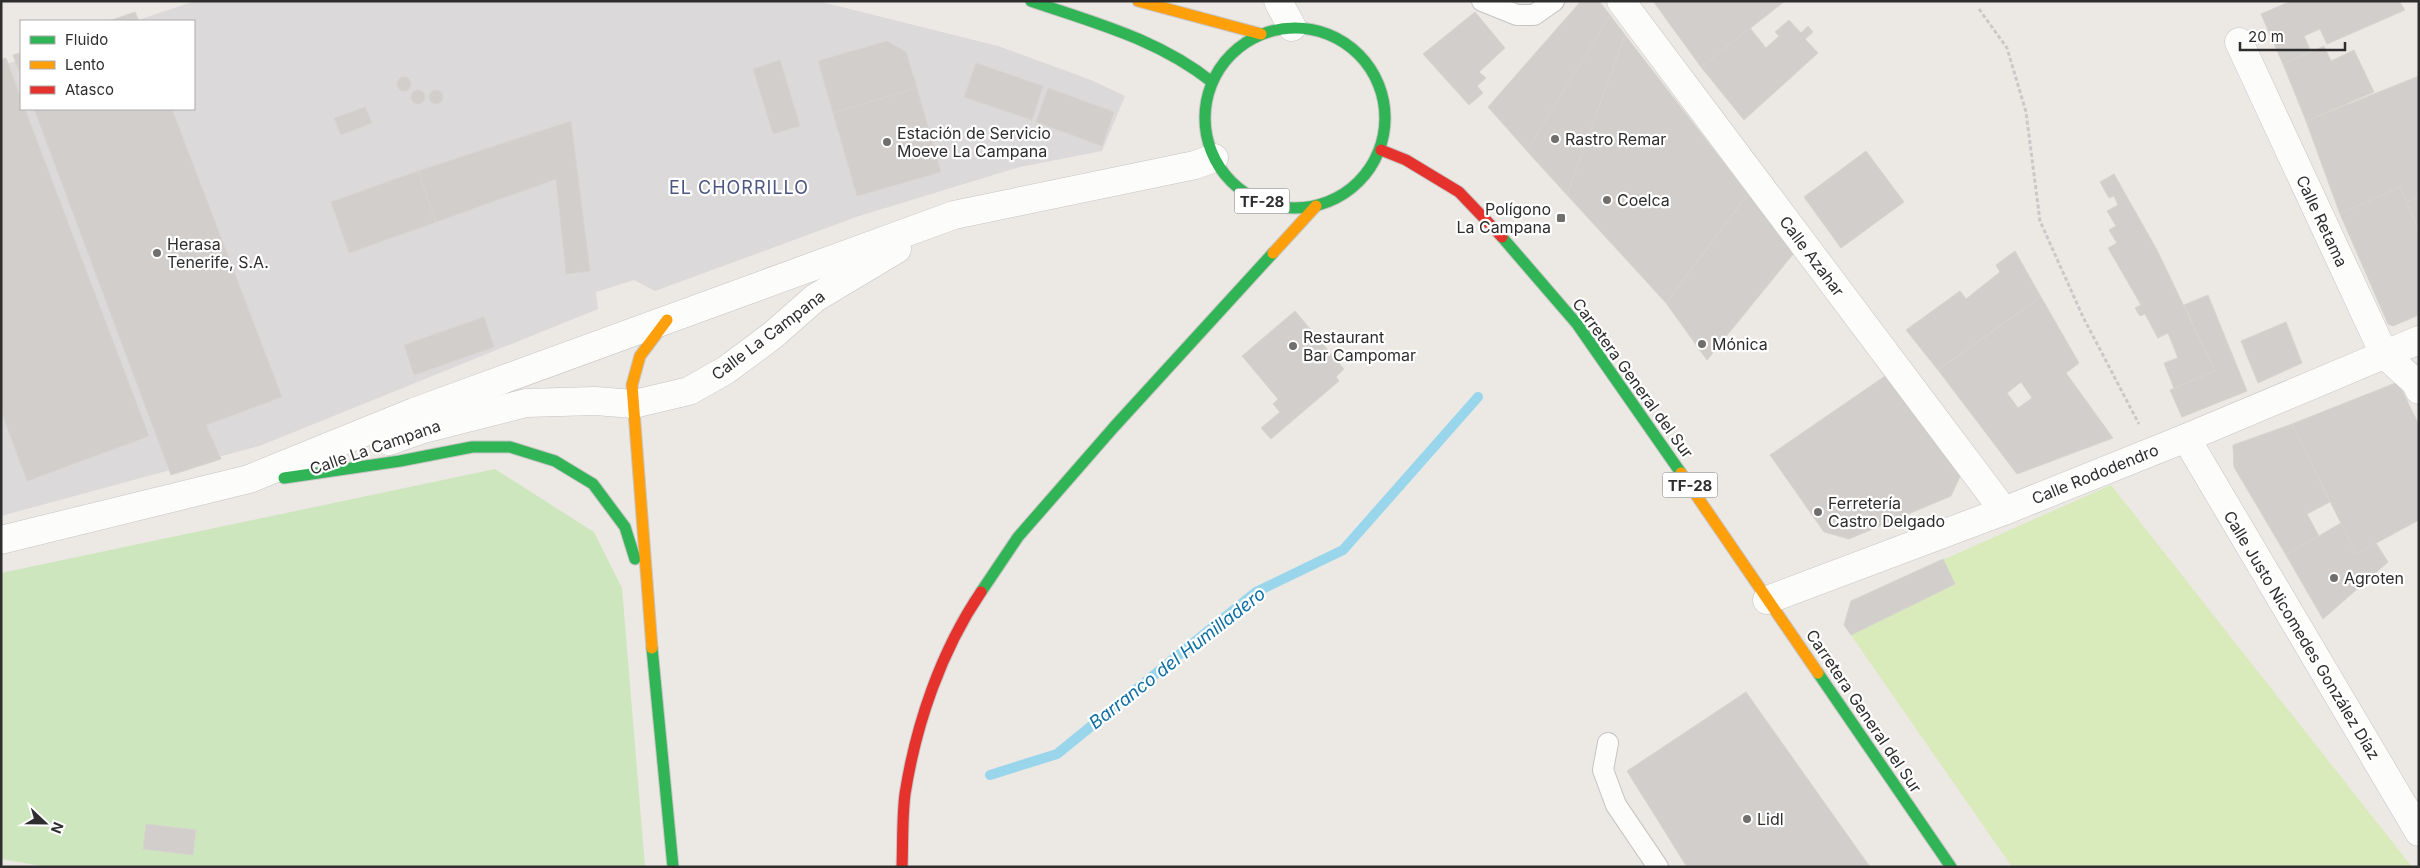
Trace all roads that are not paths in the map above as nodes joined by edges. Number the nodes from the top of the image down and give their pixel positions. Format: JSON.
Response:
{"nodes":[{"id":1,"x":1031,"y":1,"type":"edge"},
{"id":2,"x":1138,"y":1,"type":"edge"},
{"id":3,"x":1278,"y":1,"type":"edge"},
{"id":4,"x":1482,"y":1,"type":"edge"},
{"id":5,"x":1554,"y":1,"type":"edge"},
{"id":6,"x":1621,"y":1,"type":"edge"},
{"id":7,"x":1292,"y":27,"type":"junction"},
{"id":8,"x":1261,"y":34,"type":"junction"},
{"id":9,"x":2239,"y":42,"type":"dead end"},
{"id":10,"x":1212,"y":82,"type":"junction"},
{"id":11,"x":1381,"y":150,"type":"junction"},
{"id":12,"x":1214,"y":158,"type":"junction"},
{"id":13,"x":1316,"y":206,"type":"junction"},
{"id":14,"x":954,"y":215,"type":"junction"},
{"id":15,"x":666,"y":320,"type":"junction"},
{"id":16,"x":2419,"y":340,"type":"edge"},
{"id":17,"x":2384,"y":354,"type":"junction"},
{"id":18,"x":2419,"y":390,"type":"edge"},
{"id":19,"x":634,"y":404,"type":"junction"},
{"id":20,"x":2186,"y":438,"type":"junction"},
{"id":21,"x":284,"y":478,"type":"junction"},
{"id":22,"x":249,"y":479,"type":"junction"},
{"id":23,"x":2004,"y":511,"type":"junction"},
{"id":24,"x":1,"y":540,"type":"edge"},
{"id":25,"x":647,"y":596,"type":"junction"},
{"id":26,"x":1767,"y":600,"type":"junction"},
{"id":27,"x":1608,"y":743,"type":"dead end"},
{"id":28,"x":2419,"y":832,"type":"edge"},
{"id":29,"x":673,"y":867,"type":"edge"},
{"id":30,"x":902,"y":867,"type":"edge"},
{"id":31,"x":1658,"y":867,"type":"edge"},
{"id":32,"x":1950,"y":867,"type":"edge"}],
"edges":[{"from":1,"to":10,"type":"main road"},
{"from":2,"to":8,"type":"main road","number":"TF-28"},
{"from":3,"to":7,"type":"street"},
{"from":4,"to":5,"type":"lane"},
{"from":6,"to":23,"type":"street","name":"Calle Azahar"},
{"from":7,"to":8,"type":"main road","number":"TF-28"},
{"from":7,"to":11,"type":"main road","number":"TF-28"},
{"from":8,"to":10,"type":"main road","number":"TF-28"},
{"from":9,"to":17,"type":"street","name":"Calle Retama"},
{"from":10,"to":12,"type":"main road","number":"TF-28"},
{"from":11,"to":13,"type":"main road","number":"TF-28"},
{"from":11,"to":26,"type":"main road","name":"Carretera General del Sur","number":"TF-28"},
{"from":12,"to":13,"type":"main road","number":"TF-28"},
{"from":12,"to":14,"type":"street","name":"Calle La Campana"},
{"from":13,"to":30,"type":"main road"},
{"from":14,"to":15,"type":"street","name":"Calle La Campana"},
{"from":14,"to":19,"type":"street","name":"Calle La Campana"},
{"from":15,"to":19,"type":"main road"},
{"from":15,"to":22,"type":"street","name":"Calle La Campana"},
{"from":16,"to":17,"type":"street","name":"Calle Rododendro"},
{"from":17,"to":18,"type":"street","name":"Calle Retama"},
{"from":17,"to":20,"type":"street","name":"Calle Rododendro"},
{"from":19,"to":21,"type":"street","name":"Calle La Campana"},
{"from":19,"to":25,"type":"main road"},
{"from":20,"to":23,"type":"street","name":"Calle Rododendro"},
{"from":20,"to":28,"type":"street","name":"Calle Justo Nicomedes González Díaz"},
{"from":21,"to":22,"type":"street","name":"Calle La Campana"},
{"from":21,"to":25,"type":"main road"},
{"from":22,"to":24,"type":"street","name":"Calle La Campana"},
{"from":23,"to":26,"type":"street","name":"Calle Rododendro"},
{"from":25,"to":29,"type":"main road"},
{"from":26,"to":32,"type":"main road","name":"Carretera General del Sur","number":"TF-28"},
{"from":27,"to":31,"type":"lane"}]}
